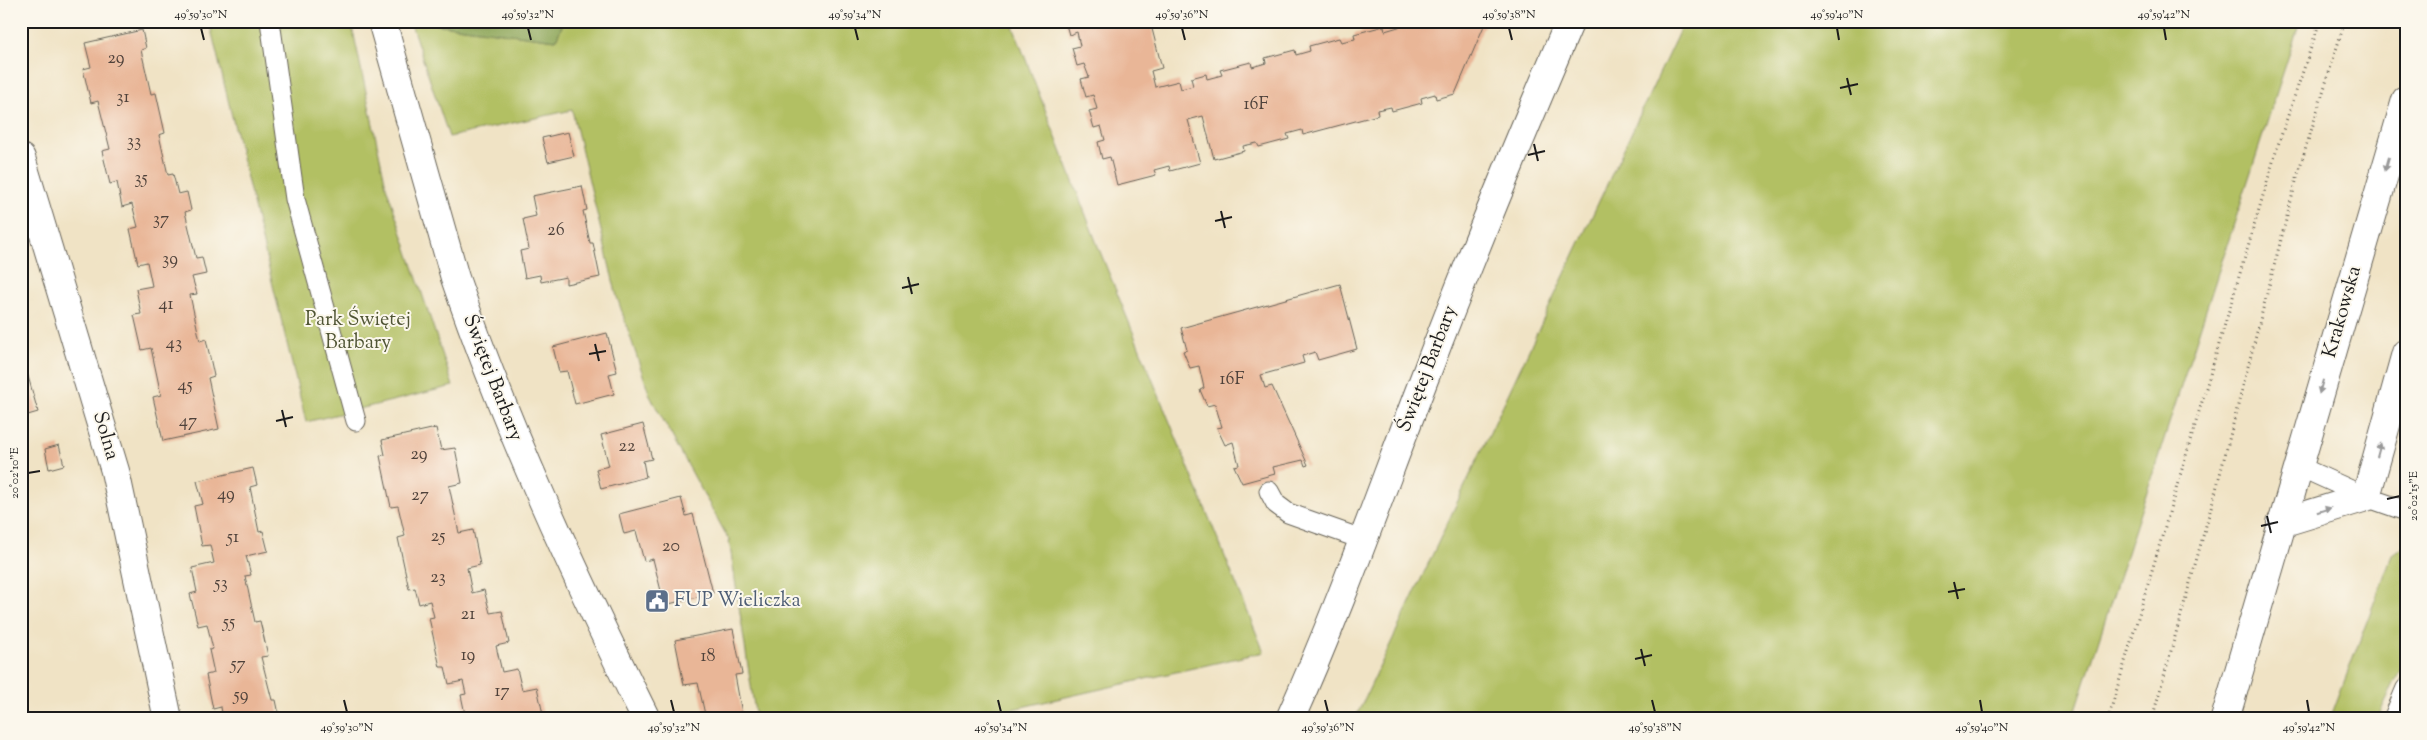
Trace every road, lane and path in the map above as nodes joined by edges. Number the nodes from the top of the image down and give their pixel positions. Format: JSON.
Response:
{"nodes":[{"id":1,"x":270,"y":21,"type":"edge"},
{"id":2,"x":382,"y":21,"type":"edge"},
{"id":3,"x":1570,"y":21,"type":"edge"},
{"id":4,"x":2320,"y":21,"type":"edge"},
{"id":5,"x":2345,"y":21,"type":"edge"},
{"id":6,"x":2406,"y":100,"type":"edge"},
{"id":7,"x":21,"y":158,"type":"edge"},
{"id":8,"x":2406,"y":353,"type":"edge"},
{"id":9,"x":356,"y":421,"type":"dead end"},
{"id":10,"x":2298,"y":466,"type":"junction"},
{"id":11,"x":1269,"y":491,"type":"dead end"},
{"id":12,"x":2366,"y":498,"type":"junction"},
{"id":13,"x":2406,"y":511,"type":"edge"},
{"id":14,"x":2282,"y":524,"type":"junction"},
{"id":15,"x":1364,"y":540,"type":"junction"},
{"id":16,"x":2406,"y":688,"type":"edge"},
{"id":17,"x":168,"y":719,"type":"edge"},
{"id":18,"x":646,"y":719,"type":"edge"},
{"id":19,"x":1290,"y":719,"type":"edge"},
{"id":20,"x":2108,"y":719,"type":"edge"},
{"id":21,"x":2152,"y":719,"type":"edge"},
{"id":22,"x":2224,"y":719,"type":"edge"},
{"id":23,"x":2393,"y":719,"type":"edge"}],
"edges":[{"from":1,"to":9,"type":"lane"},
{"from":2,"to":18,"type":"street","name":"Świętej Barbary"},
{"from":3,"to":15,"type":"street","name":"Świętej Barbary"},
{"from":4,"to":20,"type":"path"},
{"from":5,"to":21,"type":"path"},
{"from":6,"to":10,"type":"street","name":"Krakowska","one_way":true},
{"from":7,"to":17,"type":"street","name":"Solna"},
{"from":12,"to":8,"type":"street","one_way":true},
{"from":10,"to":12,"type":"lane"},
{"from":10,"to":14,"type":"street","name":"Krakowska"},
{"from":11,"to":15,"type":"lane"},
{"from":12,"to":13,"type":"lane"},
{"from":14,"to":12,"type":"street","one_way":true},
{"from":14,"to":22,"type":"street","name":"Krakowska"},
{"from":15,"to":19,"type":"street","name":"Świętej Barbary"},
{"from":16,"to":23,"type":"lane"}]}
